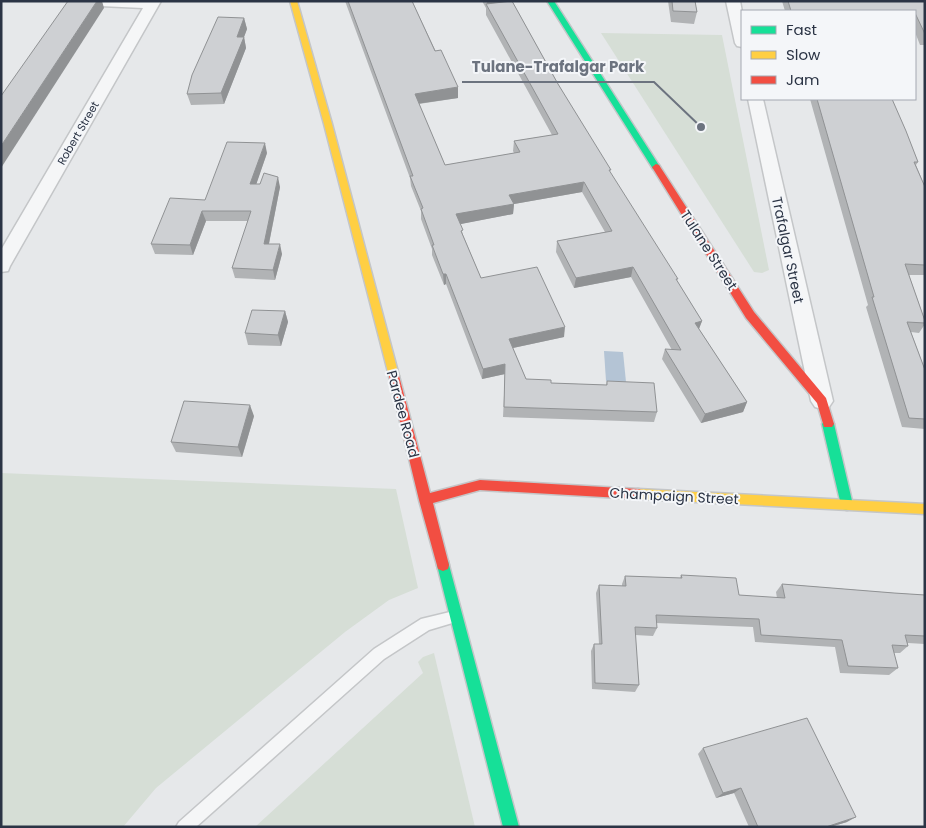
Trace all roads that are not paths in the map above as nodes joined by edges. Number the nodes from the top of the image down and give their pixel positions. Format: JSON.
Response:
{"nodes":[{"id":1,"x":79,"y":1,"type":"edge"},
{"id":2,"x":293,"y":1,"type":"edge"},
{"id":3,"x":550,"y":1,"type":"edge"},
{"id":4,"x":733,"y":1,"type":"edge"},
{"id":5,"x":153,"y":2,"type":"edge"},
{"id":6,"x":741,"y":38,"type":"edge"},
{"id":7,"x":755,"y":100,"type":"edge"},
{"id":8,"x":1,"y":266,"type":"edge"},
{"id":9,"x":822,"y":401,"type":"junction"},
{"id":10,"x":425,"y":500,"type":"junction"},
{"id":11,"x":847,"y":505,"type":"junction"},
{"id":12,"x":925,"y":509,"type":"edge"},
{"id":13,"x":456,"y":617,"type":"junction"},
{"id":14,"x":184,"y":827,"type":"edge"},
{"id":15,"x":511,"y":827,"type":"edge"}],
"edges":[{"from":1,"to":5,"type":"street"},
{"from":2,"to":10,"type":"street","name":"Pardee Road"},
{"from":3,"to":9,"type":"street","name":"Tulane Street"},
{"from":4,"to":6,"type":"street"},
{"from":5,"to":8,"type":"street","name":"Robert Street"},
{"from":7,"to":9,"type":"street","name":"Trafalgar Street"},
{"from":9,"to":11,"type":"street","name":"Tulane Street"},
{"from":10,"to":11,"type":"street","name":"Champaign Street"},
{"from":10,"to":13,"type":"street","name":"Pardee Road"},
{"from":11,"to":12,"type":"street","name":"Champaign Street"},
{"from":13,"to":14,"type":"lane"},
{"from":13,"to":15,"type":"street","name":"Pardee Road"}]}
